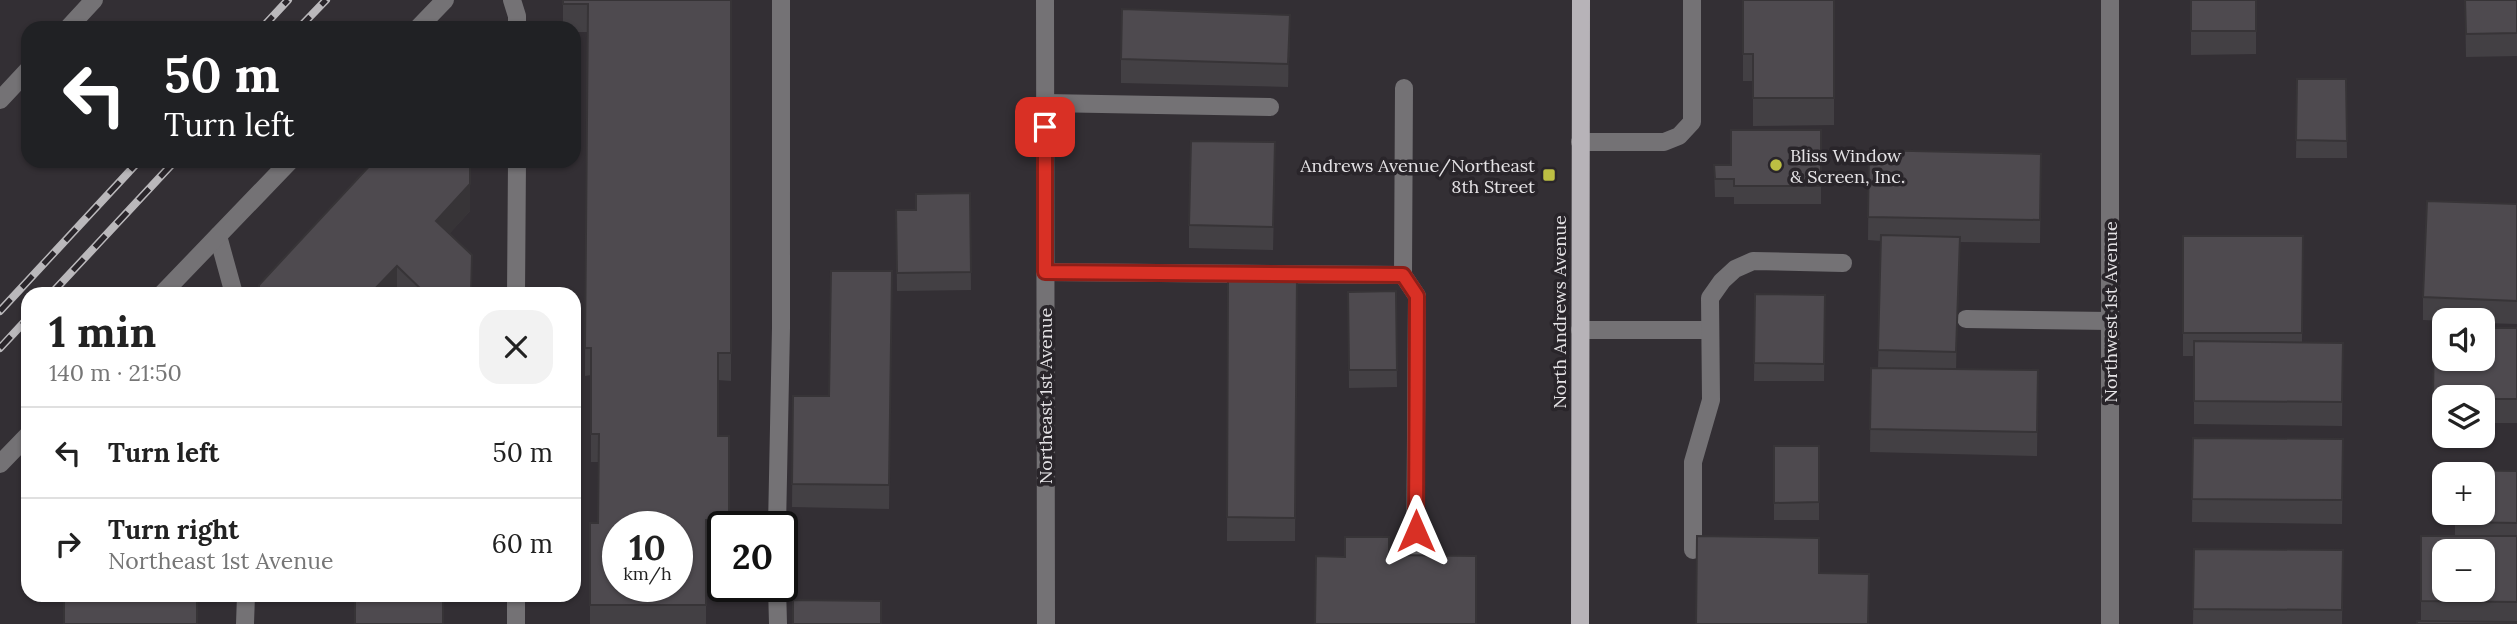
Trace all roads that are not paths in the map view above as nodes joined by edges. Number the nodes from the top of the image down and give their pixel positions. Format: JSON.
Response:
{"nodes":[{"id":1,"x":94,"y":0,"type":"edge"},
{"id":2,"x":444,"y":0,"type":"edge"},
{"id":3,"x":512,"y":0,"type":"edge"},
{"id":4,"x":781,"y":0,"type":"edge"},
{"id":5,"x":1045,"y":0,"type":"edge"},
{"id":6,"x":1581,"y":0,"type":"edge"},
{"id":7,"x":1692,"y":0,"type":"edge"},
{"id":8,"x":2110,"y":0,"type":"edge"},
{"id":9,"x":74,"y":21,"type":"edge"},
{"id":10,"x":424,"y":21,"type":"edge"},
{"id":11,"x":517,"y":21,"type":"edge"},
{"id":12,"x":21,"y":78,"type":"edge"},
{"id":13,"x":1404,"y":88,"type":"dead end"},
{"id":14,"x":0,"y":100,"type":"edge"},
{"id":15,"x":1045,"y":103,"type":"junction"},
{"id":16,"x":1270,"y":107,"type":"dead end"},
{"id":17,"x":1580,"y":142,"type":"junction"},
{"id":18,"x":283,"y":168,"type":"edge"},
{"id":19,"x":517,"y":168,"type":"edge"},
{"id":20,"x":218,"y":236,"type":"junction"},
{"id":21,"x":1843,"y":263,"type":"dead end"},
{"id":22,"x":1045,"y":272,"type":"junction"},
{"id":23,"x":1403,"y":275,"type":"junction"},
{"id":24,"x":169,"y":287,"type":"edge"},
{"id":25,"x":232,"y":287,"type":"edge"},
{"id":26,"x":516,"y":287,"type":"edge"},
{"id":27,"x":1966,"y":319,"type":"dead end"},
{"id":28,"x":2110,"y":321,"type":"junction"},
{"id":29,"x":1580,"y":330,"type":"junction"},
{"id":30,"x":1710,"y":330,"type":"junction"},
{"id":31,"x":21,"y":442,"type":"edge"},
{"id":32,"x":0,"y":464,"type":"edge"},
{"id":33,"x":777,"y":511,"type":"edge"},
{"id":34,"x":1693,"y":550,"type":"dead end"},
{"id":35,"x":1415,"y":583,"type":"edge"},
{"id":36,"x":246,"y":602,"type":"edge"},
{"id":37,"x":516,"y":602,"type":"edge"},
{"id":38,"x":777,"y":602,"type":"edge"},
{"id":39,"x":245,"y":624,"type":"edge"},
{"id":40,"x":516,"y":624,"type":"edge"},
{"id":41,"x":778,"y":624,"type":"edge"},
{"id":42,"x":1046,"y":624,"type":"edge"},
{"id":43,"x":1580,"y":624,"type":"edge"},
{"id":44,"x":2110,"y":624,"type":"edge"}],
"edges":[{"from":1,"to":9,"type":"street"},
{"from":2,"to":10,"type":"street"},
{"from":3,"to":11,"type":"street"},
{"from":4,"to":33,"type":"street"},
{"from":5,"to":15,"type":"street","name":"Northeast 1st Avenue"},
{"from":6,"to":17,"type":"main road","name":"North Andrews Avenue"},
{"from":7,"to":17,"type":"street"},
{"from":8,"to":28,"type":"street","name":"Northwest 1st Avenue"},
{"from":12,"to":14,"type":"street"},
{"from":13,"to":23,"type":"street"},
{"from":15,"to":16,"type":"street"},
{"from":15,"to":22,"type":"street","name":"Northeast 1st Avenue"},
{"from":17,"to":29,"type":"main road","name":"North Andrews Avenue"},
{"from":18,"to":20,"type":"street"},
{"from":19,"to":26,"type":"street"},
{"from":20,"to":24,"type":"street"},
{"from":20,"to":25,"type":"street"},
{"from":21,"to":30,"type":"street"},
{"from":22,"to":23,"type":"street"},
{"from":22,"to":42,"type":"street","name":"Northeast 1st Avenue"},
{"from":23,"to":35,"type":"street"},
{"from":27,"to":28,"type":"street"},
{"from":28,"to":44,"type":"street","name":"Northwest 1st Avenue"},
{"from":29,"to":30,"type":"street"},
{"from":29,"to":43,"type":"main road","name":"North Andrews Avenue"},
{"from":30,"to":34,"type":"street"},
{"from":31,"to":32,"type":"street"},
{"from":36,"to":39,"type":"street"},
{"from":37,"to":40,"type":"street"},
{"from":38,"to":41,"type":"street"}]}
